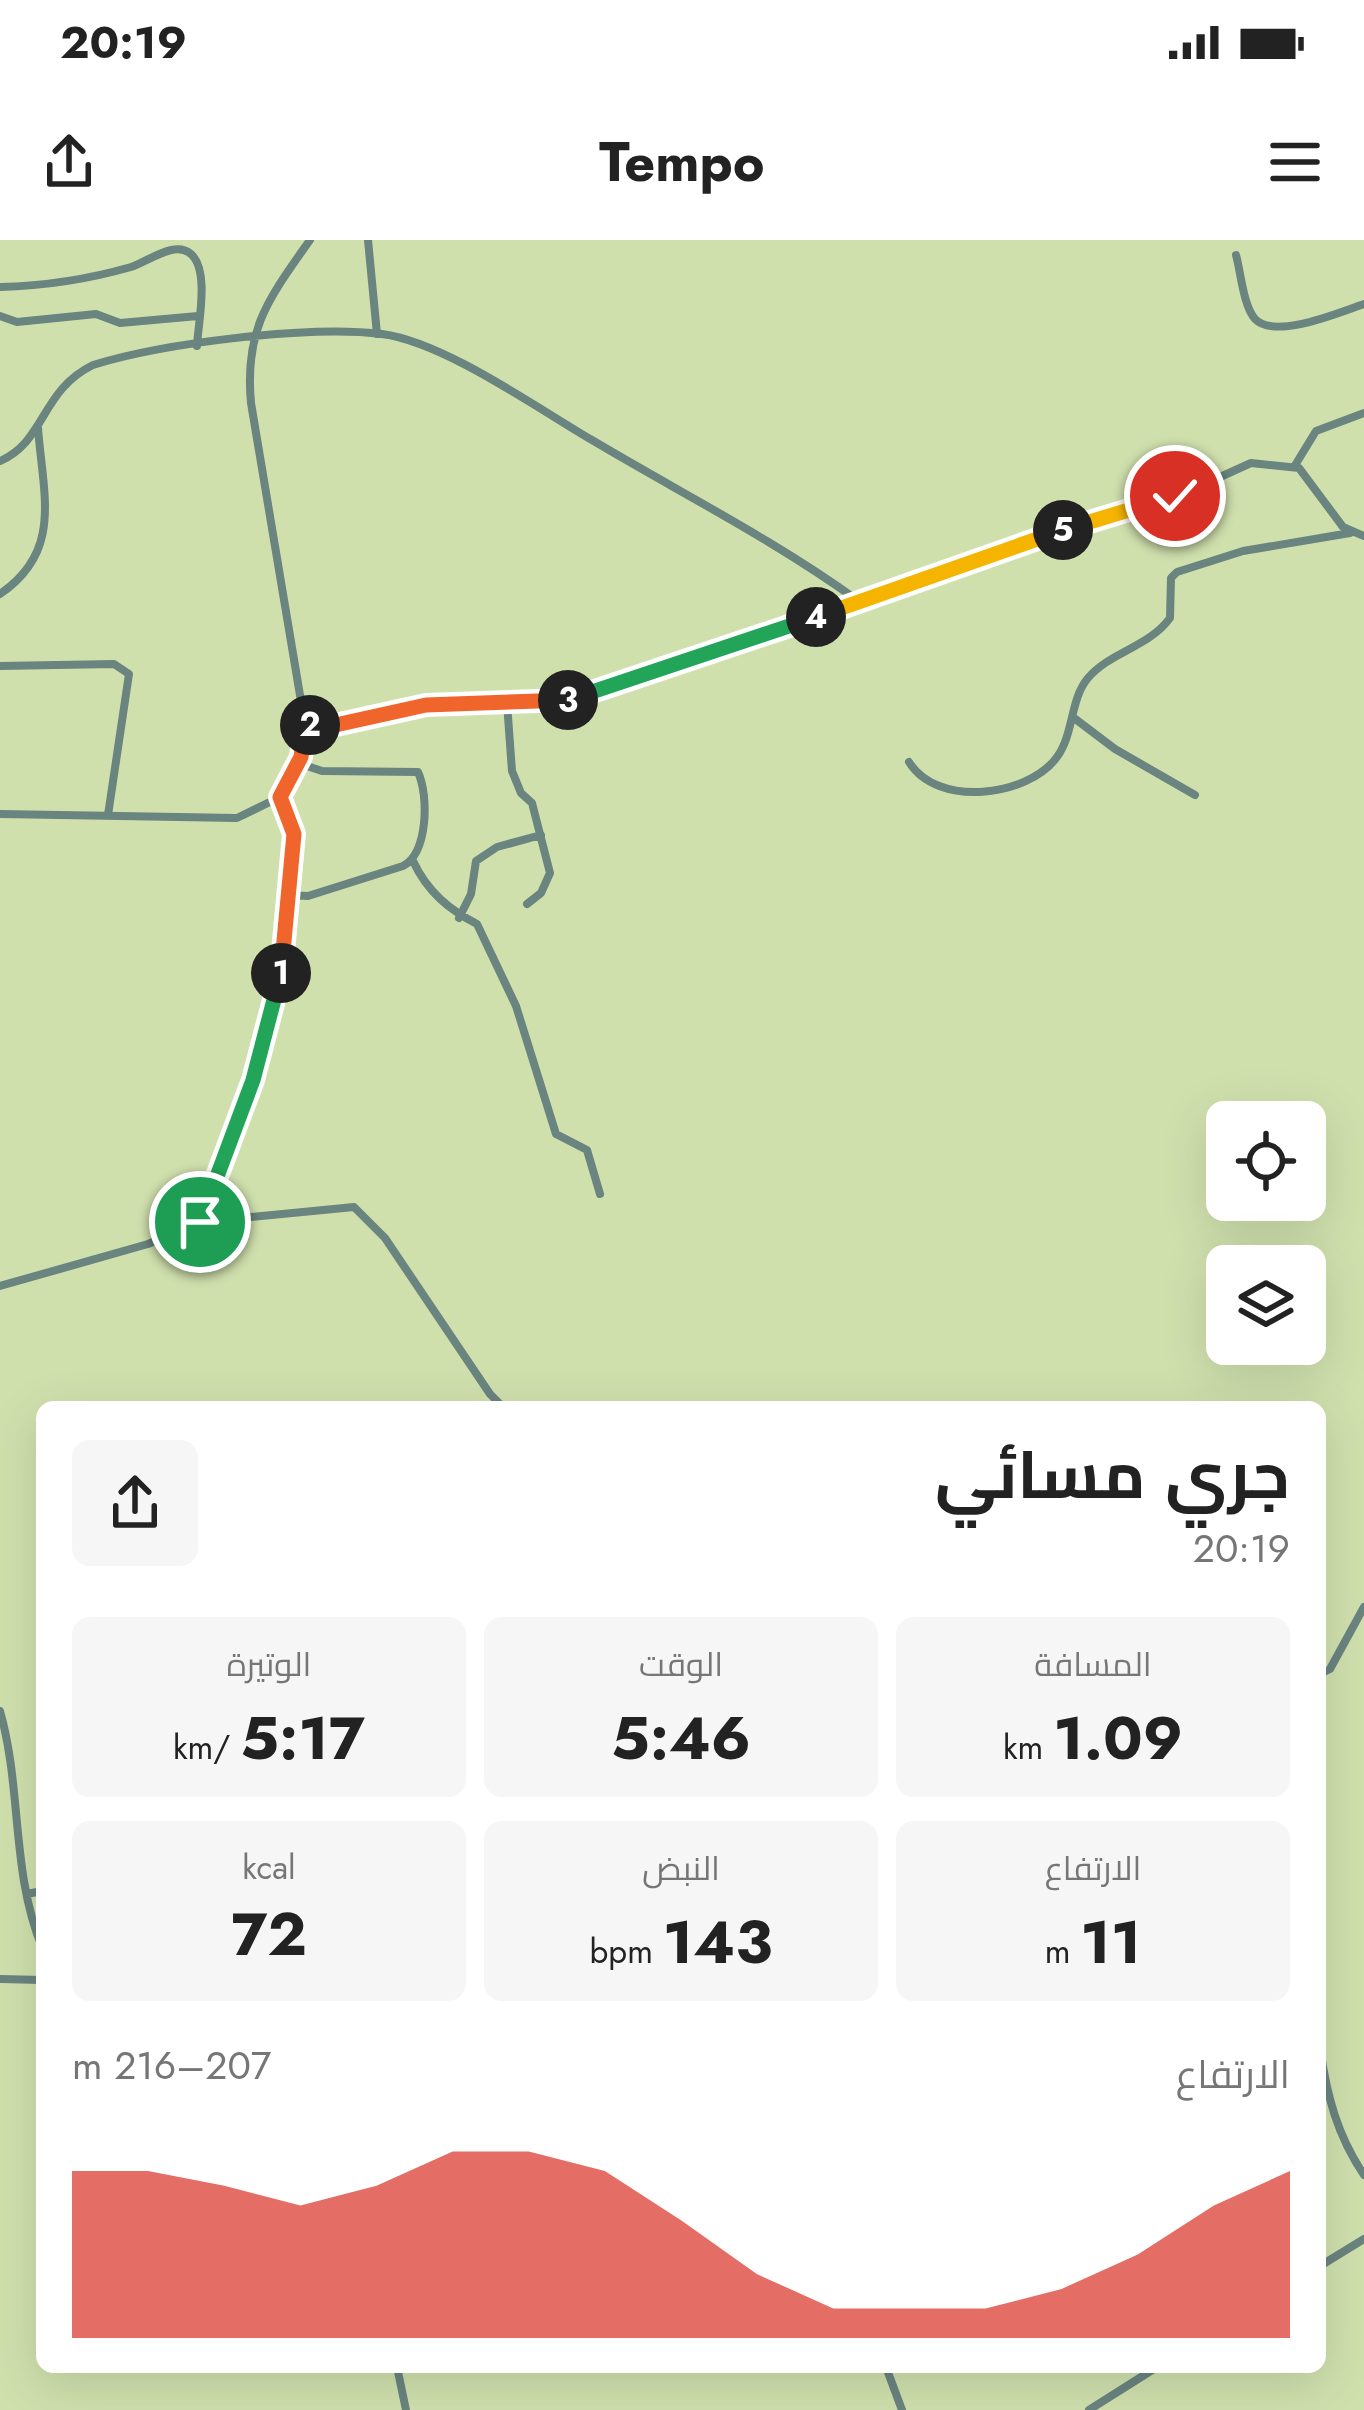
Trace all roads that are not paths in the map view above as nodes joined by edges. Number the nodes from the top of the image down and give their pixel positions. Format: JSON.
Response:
{"nodes":[{"id":1,"x":310,"y":240,"type":"edge"},
{"id":2,"x":368,"y":240,"type":"edge"},
{"id":3,"x":1236,"y":255,"type":"dead end"},
{"id":4,"x":0,"y":287,"type":"edge"},
{"id":5,"x":1364,"y":304,"type":"edge"},
{"id":6,"x":0,"y":316,"type":"edge"},
{"id":7,"x":199,"y":316,"type":"junction"},
{"id":8,"x":377,"y":334,"type":"junction"},
{"id":9,"x":252,"y":338,"type":"junction"},
{"id":10,"x":197,"y":346,"type":"junction"},
{"id":11,"x":1364,"y":413,"type":"edge"},
{"id":12,"x":38,"y":422,"type":"junction"},
{"id":13,"x":0,"y":461,"type":"edge"},
{"id":14,"x":1294,"y":467,"type":"junction"},
{"id":15,"x":1350,"y":533,"type":"junction"},
{"id":16,"x":1364,"y":536,"type":"edge"},
{"id":17,"x":0,"y":594,"type":"edge"},
{"id":18,"x":858,"y":601,"type":"junction"},
{"id":19,"x":0,"y":667,"type":"edge"},
{"id":20,"x":507,"y":703,"type":"junction"},
{"id":21,"x":1074,"y":718,"type":"junction"},
{"id":22,"x":305,"y":725,"type":"junction"},
{"id":23,"x":909,"y":762,"type":"dead end"},
{"id":24,"x":298,"y":763,"type":"junction"},
{"id":25,"x":1196,"y":795,"type":"dead end"},
{"id":26,"x":280,"y":797,"type":"junction"},
{"id":27,"x":0,"y":814,"type":"edge"},
{"id":28,"x":108,"y":815,"type":"junction"},
{"id":29,"x":541,"y":836,"type":"junction"},
{"id":30,"x":413,"y":861,"type":"junction"},
{"id":31,"x":286,"y":895,"type":"junction"},
{"id":32,"x":527,"y":904,"type":"dead end"},
{"id":33,"x":459,"y":918,"type":"junction"},
{"id":34,"x":599,"y":1194,"type":"dead end"},
{"id":35,"x":200,"y":1222,"type":"junction"},
{"id":36,"x":0,"y":1286,"type":"edge"},
{"id":37,"x":497,"y":1401,"type":"edge"},
{"id":38,"x":1364,"y":1607,"type":"edge"},
{"id":39,"x":1326,"y":1671,"type":"edge"},
{"id":40,"x":0,"y":1711,"type":"edge"},
{"id":41,"x":36,"y":1892,"type":"edge"},
{"id":42,"x":26,"y":1894,"type":"junction"},
{"id":43,"x":36,"y":1927,"type":"edge"},
{"id":44,"x":0,"y":1979,"type":"edge"},
{"id":45,"x":36,"y":1980,"type":"edge"},
{"id":46,"x":1326,"y":2077,"type":"edge"},
{"id":47,"x":1364,"y":2175,"type":"edge"},
{"id":48,"x":1364,"y":2239,"type":"edge"},
{"id":49,"x":1326,"y":2262,"type":"edge"},
{"id":50,"x":398,"y":2373,"type":"edge"},
{"id":51,"x":888,"y":2373,"type":"edge"},
{"id":52,"x":1148,"y":2373,"type":"edge"},
{"id":53,"x":406,"y":2410,"type":"edge"},
{"id":54,"x":902,"y":2410,"type":"edge"},
{"id":55,"x":1089,"y":2410,"type":"edge"}],
"edges":[{"from":1,"to":9,"type":"street"},
{"from":2,"to":8,"type":"street"},
{"from":3,"to":5,"type":"street"},
{"from":4,"to":7,"type":"street"},
{"from":6,"to":7,"type":"street"},
{"from":7,"to":10,"type":"street"},
{"from":8,"to":9,"type":"street"},
{"from":8,"to":18,"type":"street"},
{"from":9,"to":10,"type":"street"},
{"from":9,"to":22,"type":"street"},
{"from":10,"to":12,"type":"street"},
{"from":11,"to":14,"type":"street"},
{"from":12,"to":13,"type":"street"},
{"from":12,"to":17,"type":"street"},
{"from":14,"to":15,"type":"street"},
{"from":14,"to":18,"type":"street"},
{"from":15,"to":16,"type":"street"},
{"from":15,"to":21,"type":"street"},
{"from":18,"to":20,"type":"street"},
{"from":19,"to":28,"type":"street"},
{"from":20,"to":22,"type":"street"},
{"from":20,"to":29,"type":"street"},
{"from":21,"to":23,"type":"street"},
{"from":21,"to":25,"type":"street"},
{"from":22,"to":24,"type":"street"},
{"from":24,"to":26,"type":"street"},
{"from":24,"to":30,"type":"street"},
{"from":26,"to":28,"type":"street"},
{"from":26,"to":31,"type":"street"},
{"from":27,"to":28,"type":"street"},
{"from":29,"to":32,"type":"street"},
{"from":29,"to":33,"type":"street"},
{"from":30,"to":31,"type":"street"},
{"from":30,"to":33,"type":"street"},
{"from":31,"to":35,"type":"street"},
{"from":33,"to":34,"type":"street"},
{"from":35,"to":36,"type":"street"},
{"from":35,"to":37,"type":"street"},
{"from":38,"to":39,"type":"street"},
{"from":40,"to":42,"type":"street"},
{"from":41,"to":42,"type":"street"},
{"from":42,"to":43,"type":"street"},
{"from":44,"to":45,"type":"street"},
{"from":46,"to":47,"type":"street"},
{"from":48,"to":49,"type":"street"},
{"from":50,"to":53,"type":"street"},
{"from":51,"to":54,"type":"street"},
{"from":52,"to":55,"type":"street"}]}
